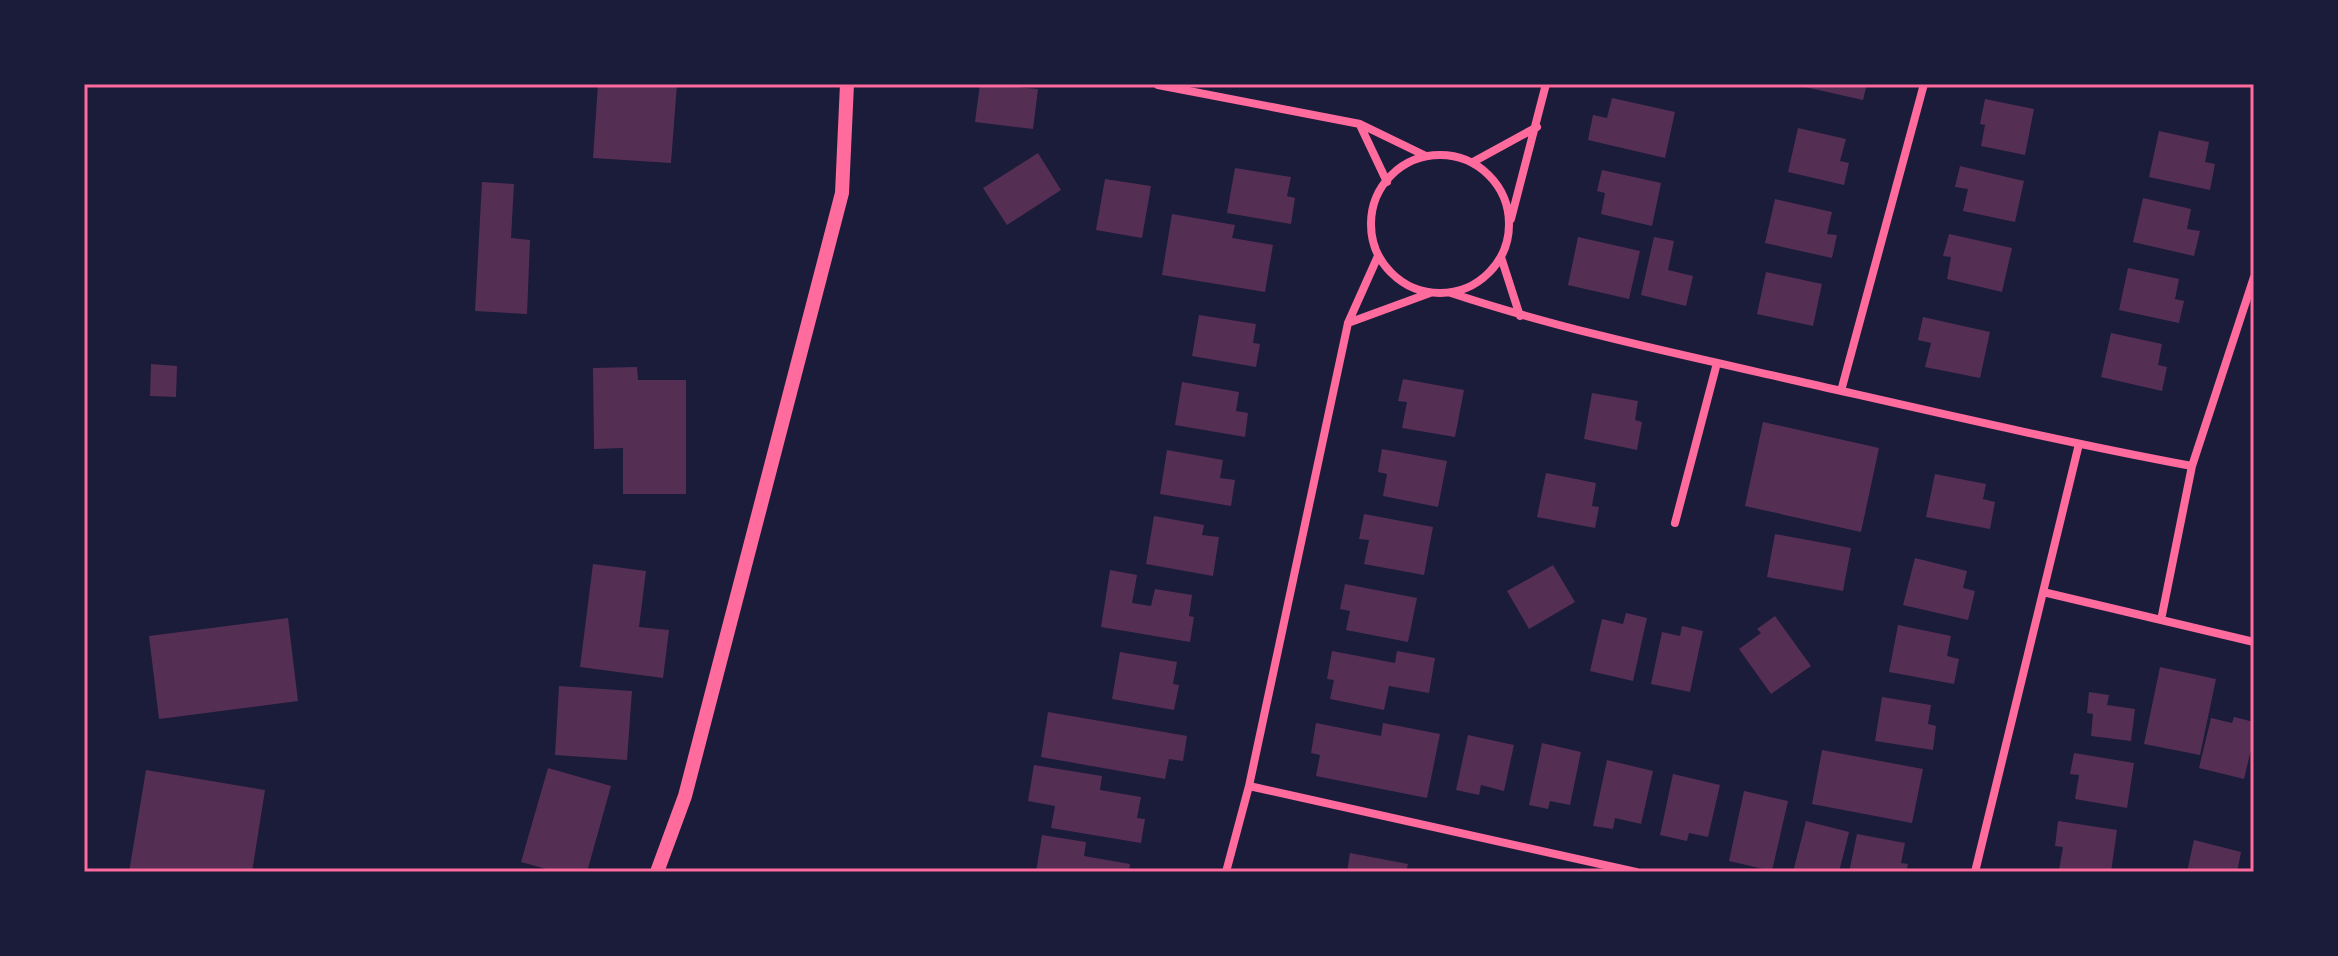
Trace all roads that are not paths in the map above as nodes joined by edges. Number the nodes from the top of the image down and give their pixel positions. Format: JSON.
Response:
{"nodes":[{"id":1,"x":847,"y":84,"type":"edge"},
{"id":2,"x":1546,"y":84,"type":"edge"},
{"id":3,"x":1924,"y":84,"type":"edge"},
{"id":4,"x":1158,"y":85,"type":"edge"},
{"id":5,"x":1360,"y":124,"type":"junction"},
{"id":6,"x":1537,"y":127,"type":"junction"},
{"id":7,"x":1426,"y":156,"type":"junction"},
{"id":8,"x":1473,"y":162,"type":"junction"},
{"id":9,"x":1387,"y":182,"type":"junction"},
{"id":10,"x":1508,"y":230,"type":"junction"},
{"id":11,"x":1378,"y":256,"type":"junction"},
{"id":12,"x":1501,"y":257,"type":"junction"},
{"id":13,"x":2254,"y":277,"type":"edge"},
{"id":14,"x":1431,"y":293,"type":"junction"},
{"id":15,"x":1451,"y":293,"type":"junction"},
{"id":16,"x":1520,"y":316,"type":"junction"},
{"id":17,"x":1348,"y":323,"type":"junction"},
{"id":18,"x":1717,"y":363,"type":"junction"},
{"id":19,"x":1841,"y":391,"type":"junction"},
{"id":20,"x":2079,"y":444,"type":"junction"},
{"id":21,"x":2192,"y":466,"type":"junction"},
{"id":22,"x":1675,"y":523,"type":"dead end"},
{"id":23,"x":2043,"y":592,"type":"junction"},
{"id":24,"x":2161,"y":620,"type":"junction"},
{"id":25,"x":2254,"y":642,"type":"edge"},
{"id":26,"x":1249,"y":786,"type":"junction"},
{"id":27,"x":657,"y":872,"type":"edge"},
{"id":28,"x":1226,"y":872,"type":"edge"},
{"id":29,"x":1636,"y":872,"type":"edge"},
{"id":30,"x":1975,"y":872,"type":"edge"}],
"edges":[{"from":1,"to":27,"type":"street"},
{"from":2,"to":6,"type":"street"},
{"from":3,"to":19,"type":"street"},
{"from":4,"to":5,"type":"street"},
{"from":5,"to":7,"type":"street"},
{"from":5,"to":9,"type":"street"},
{"from":6,"to":8,"type":"street"},
{"from":6,"to":10,"type":"street"},
{"from":7,"to":8,"type":"street"},
{"from":7,"to":9,"type":"street"},
{"from":8,"to":10,"type":"street"},
{"from":9,"to":11,"type":"street"},
{"from":10,"to":12,"type":"street"},
{"from":11,"to":14,"type":"street"},
{"from":11,"to":17,"type":"street"},
{"from":12,"to":15,"type":"street"},
{"from":12,"to":16,"type":"street"},
{"from":13,"to":21,"type":"street"},
{"from":14,"to":15,"type":"street"},
{"from":14,"to":17,"type":"street"},
{"from":15,"to":16,"type":"street"},
{"from":16,"to":18,"type":"street"},
{"from":17,"to":26,"type":"street"},
{"from":18,"to":19,"type":"street"},
{"from":18,"to":22,"type":"street"},
{"from":19,"to":20,"type":"street"},
{"from":20,"to":21,"type":"street"},
{"from":20,"to":23,"type":"street"},
{"from":21,"to":24,"type":"street"},
{"from":23,"to":24,"type":"street"},
{"from":23,"to":30,"type":"street"},
{"from":24,"to":25,"type":"street"},
{"from":26,"to":28,"type":"street"},
{"from":26,"to":29,"type":"street"}]}
